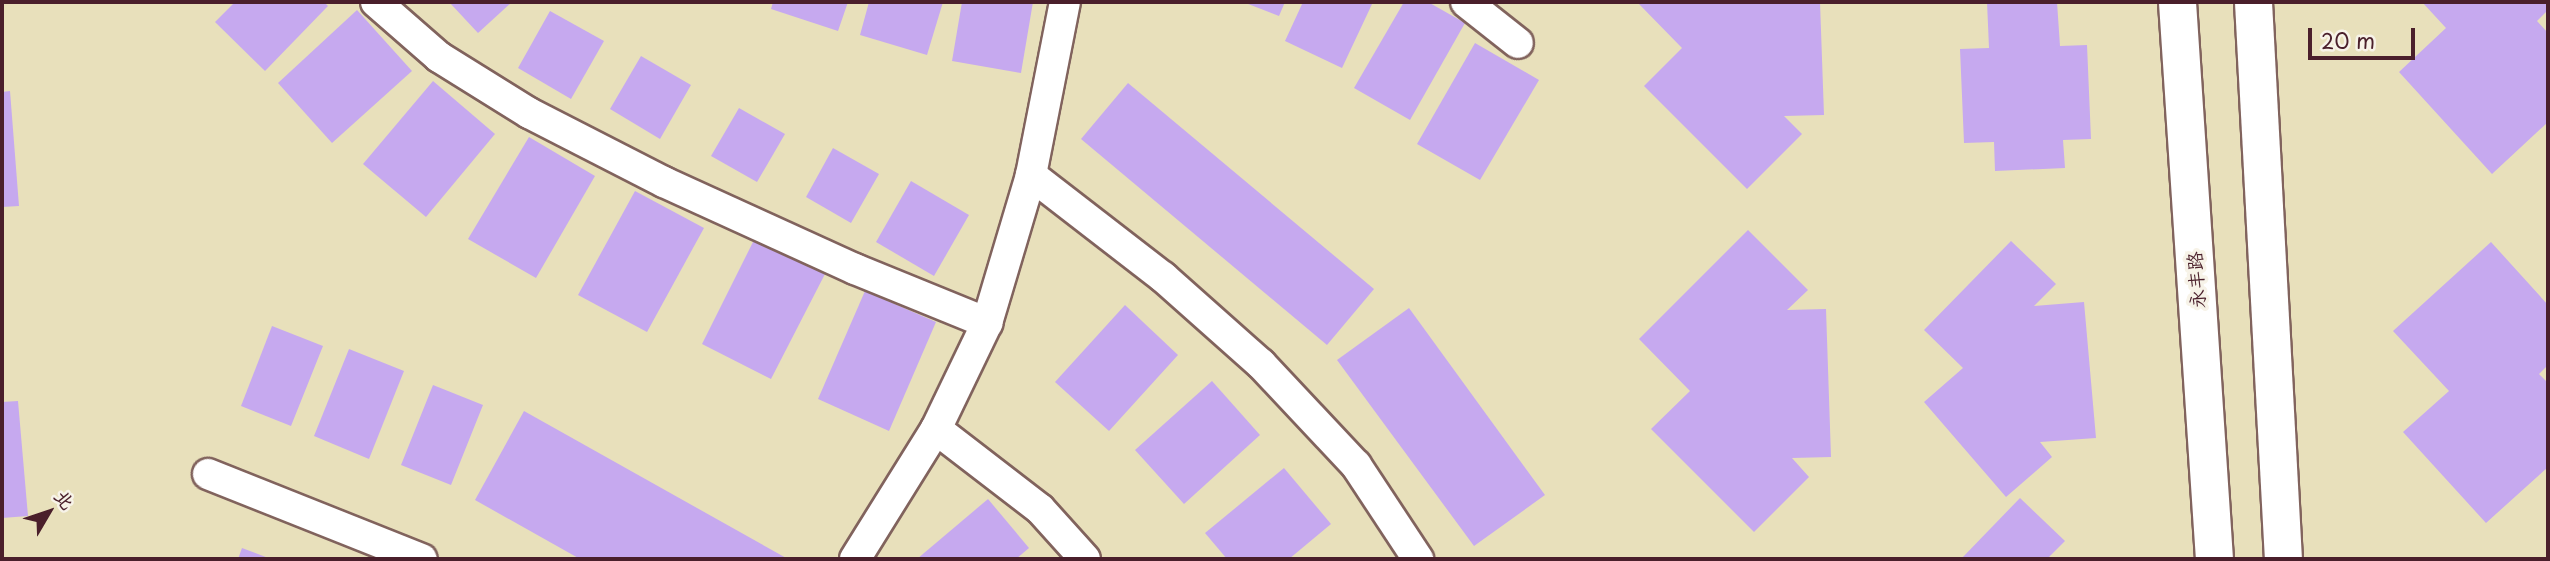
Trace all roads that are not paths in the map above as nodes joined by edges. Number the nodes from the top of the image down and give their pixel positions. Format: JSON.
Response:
{"nodes":[{"id":1,"x":376,"y":2,"type":"edge"},
{"id":2,"x":1065,"y":2,"type":"edge"},
{"id":3,"x":1466,"y":2,"type":"edge"},
{"id":4,"x":2177,"y":2,"type":"edge"},
{"id":5,"x":2253,"y":2,"type":"edge"},
{"id":6,"x":1518,"y":43,"type":"dead end"},
{"id":7,"x":1031,"y":175,"type":"junction"},
{"id":8,"x":988,"y":323,"type":"junction"},
{"id":9,"x":936,"y":429,"type":"junction"},
{"id":10,"x":208,"y":474,"type":"dead end"},
{"id":11,"x":422,"y":559,"type":"edge"},
{"id":12,"x":855,"y":559,"type":"edge"},
{"id":13,"x":1085,"y":559,"type":"edge"},
{"id":14,"x":1418,"y":559,"type":"edge"},
{"id":15,"x":2214,"y":559,"type":"edge"},
{"id":16,"x":2283,"y":559,"type":"edge"}],
"edges":[{"from":1,"to":8,"type":"street"},
{"from":2,"to":7,"type":"street"},
{"from":3,"to":6,"type":"street"},
{"from":4,"to":15,"type":"street","name":"永丰路"},
{"from":5,"to":16,"type":"street"},
{"from":7,"to":8,"type":"street"},
{"from":7,"to":14,"type":"street"},
{"from":8,"to":9,"type":"street"},
{"from":9,"to":12,"type":"street"},
{"from":9,"to":13,"type":"street"},
{"from":10,"to":11,"type":"street"}]}
